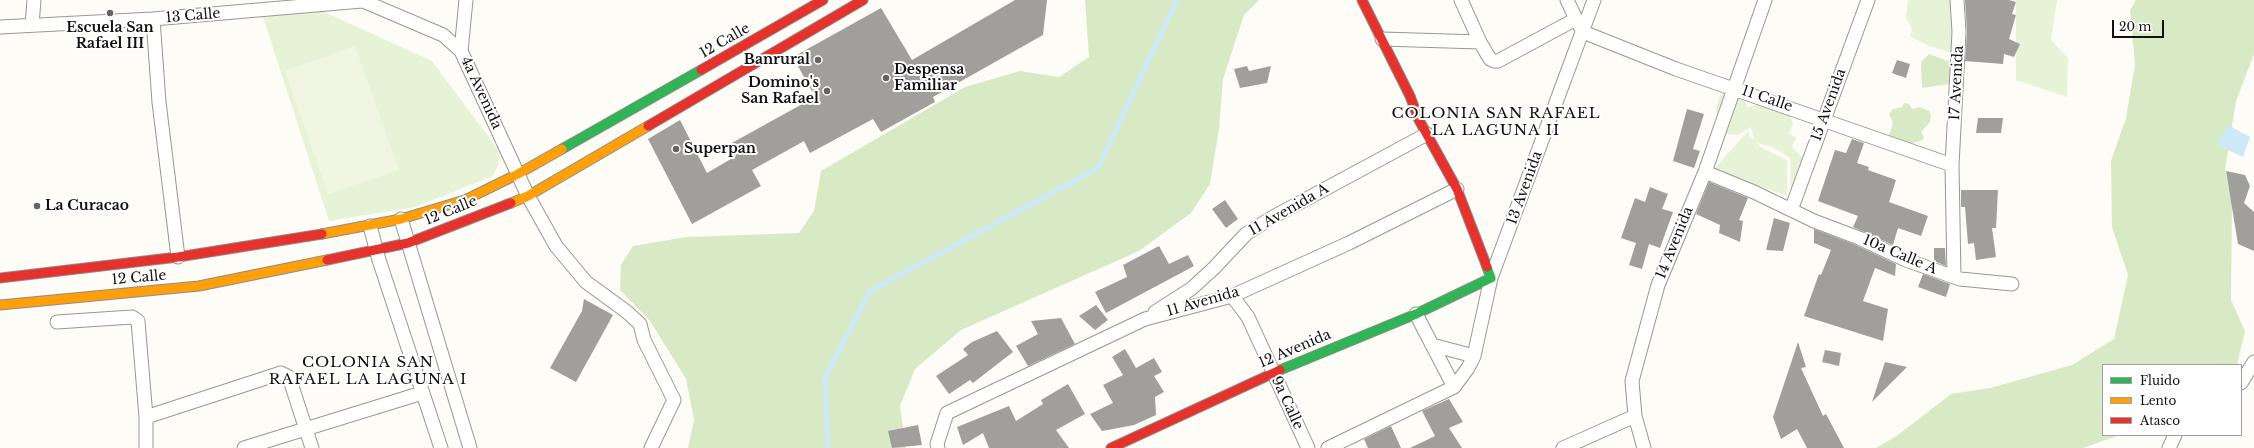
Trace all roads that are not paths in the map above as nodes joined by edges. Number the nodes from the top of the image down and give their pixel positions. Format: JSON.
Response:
{"nodes":[{"id":1,"x":34,"y":0,"type":"edge"},
{"id":2,"x":361,"y":0,"type":"edge"},
{"id":3,"x":466,"y":0,"type":"edge"},
{"id":4,"x":823,"y":0,"type":"edge"},
{"id":5,"x":863,"y":0,"type":"edge"},
{"id":6,"x":1362,"y":0,"type":"edge"},
{"id":7,"x":1461,"y":0,"type":"edge"},
{"id":8,"x":1567,"y":0,"type":"edge"},
{"id":9,"x":1594,"y":0,"type":"edge"},
{"id":10,"x":1765,"y":0,"type":"edge"},
{"id":11,"x":1868,"y":0,"type":"edge"},
{"id":12,"x":1957,"y":0,"type":"edge"},
{"id":13,"x":153,"y":19,"type":"junction"},
{"id":14,"x":1576,"y":19,"type":"junction"},
{"id":15,"x":32,"y":25,"type":"junction"},
{"id":16,"x":0,"y":27,"type":"edge"},
{"id":17,"x":1583,"y":32,"type":"junction"},
{"id":18,"x":1382,"y":39,"type":"junction"},
{"id":19,"x":1480,"y":42,"type":"junction"},
{"id":20,"x":461,"y":51,"type":"junction"},
{"id":21,"x":1734,"y":88,"type":"junction"},
{"id":22,"x":1824,"y":119,"type":"junction"},
{"id":23,"x":1427,"y":134,"type":"junction"},
{"id":24,"x":1952,"y":165,"type":"junction"},
{"id":25,"x":1705,"y":172,"type":"junction"},
{"id":26,"x":518,"y":174,"type":"junction"},
{"id":27,"x":1458,"y":190,"type":"junction"},
{"id":28,"x":528,"y":196,"type":"junction"},
{"id":29,"x":1791,"y":210,"type":"junction"},
{"id":30,"x":402,"y":220,"type":"junction"},
{"id":31,"x":370,"y":226,"type":"junction"},
{"id":32,"x":408,"y":243,"type":"junction"},
{"id":33,"x":376,"y":250,"type":"junction"},
{"id":34,"x":178,"y":257,"type":"junction"},
{"id":35,"x":1954,"y":277,"type":"junction"},
{"id":36,"x":0,"y":278,"type":"edge"},
{"id":37,"x":1492,"y":278,"type":"junction"},
{"id":38,"x":2012,"y":284,"type":"dead end"},
{"id":39,"x":1232,"y":296,"type":"junction"},
{"id":40,"x":0,"y":305,"type":"edge"},
{"id":41,"x":1416,"y":314,"type":"junction"},
{"id":42,"x":1145,"y":318,"type":"junction"},
{"id":43,"x":57,"y":322,"type":"dead end"},
{"id":44,"x":1432,"y":345,"type":"junction"},
{"id":45,"x":1474,"y":356,"type":"junction"},
{"id":46,"x":2254,"y":362,"type":"edge"},
{"id":47,"x":1273,"y":373,"type":"junction"},
{"id":48,"x":2242,"y":381,"type":"edge"},
{"id":49,"x":1454,"y":387,"type":"junction"},
{"id":50,"x":422,"y":393,"type":"junction"},
{"id":51,"x":146,"y":416,"type":"junction"},
{"id":52,"x":1635,"y":416,"type":"junction"},
{"id":53,"x":306,"y":430,"type":"junction"},
{"id":54,"x":2175,"y":436,"type":"edge"},
{"id":55,"x":146,"y":448,"type":"edge"},
{"id":56,"x":248,"y":448,"type":"edge"},
{"id":57,"x":312,"y":448,"type":"edge"},
{"id":58,"x":440,"y":448,"type":"edge"},
{"id":59,"x":470,"y":448,"type":"edge"},
{"id":60,"x":651,"y":448,"type":"edge"},
{"id":61,"x":938,"y":448,"type":"edge"},
{"id":62,"x":1111,"y":448,"type":"edge"},
{"id":63,"x":1308,"y":448,"type":"edge"},
{"id":64,"x":1328,"y":448,"type":"edge"},
{"id":65,"x":1563,"y":448,"type":"edge"},
{"id":66,"x":1644,"y":448,"type":"edge"},
{"id":67,"x":2169,"y":448,"type":"edge"}],
"edges":[{"from":1,"to":15,"type":"street"},
{"from":2,"to":13,"type":"street","name":"13 Calle"},
{"from":2,"to":20,"type":"street","name":"4a Avenida"},
{"from":3,"to":20,"type":"street"},
{"from":4,"to":26,"type":"main road","name":"12 Calle"},
{"from":5,"to":28,"type":"main road","name":"12 Calle"},
{"from":6,"to":18,"type":"main road"},
{"from":7,"to":19,"type":"street"},
{"from":8,"to":14,"type":"street"},
{"from":9,"to":17,"type":"street","name":"13 Avenida"},
{"from":10,"to":21,"type":"street","name":"14 Avenida"},
{"from":11,"to":22,"type":"street","name":"15 Avenida"},
{"from":12,"to":24,"type":"street","name":"17 Avenida"},
{"from":13,"to":15,"type":"street","name":"13 Calle"},
{"from":13,"to":34,"type":"street"},
{"from":14,"to":17,"type":"street"},
{"from":14,"to":19,"type":"street"},
{"from":15,"to":16,"type":"street","name":"13 Calle"},
{"from":17,"to":21,"type":"street","name":"11 Calle"},
{"from":17,"to":37,"type":"street","name":"13 Avenida"},
{"from":18,"to":19,"type":"street"},
{"from":18,"to":23,"type":"main road"},
{"from":20,"to":26,"type":"street","name":"4a Avenida"},
{"from":21,"to":22,"type":"street","name":"11 Calle"},
{"from":21,"to":25,"type":"street","name":"14 Avenida"},
{"from":22,"to":24,"type":"street","name":"11 Calle"},
{"from":22,"to":29,"type":"street","name":"15 Avenida"},
{"from":23,"to":27,"type":"main road"},
{"from":23,"to":42,"type":"street","name":"11 Avenida A"},
{"from":24,"to":35,"type":"street","name":"17 Avenida"},
{"from":25,"to":29,"type":"street","name":"10a Calle A"},
{"from":25,"to":52,"type":"street","name":"14 Avenida"},
{"from":26,"to":28,"type":"street","name":"4a Avenida"},
{"from":26,"to":30,"type":"main road","name":"12 Calle"},
{"from":27,"to":37,"type":"main road"},
{"from":27,"to":39,"type":"street","name":"11 Avenida"},
{"from":28,"to":32,"type":"main road","name":"12 Calle"},
{"from":28,"to":60,"type":"street","name":"4a Avenida"},
{"from":29,"to":35,"type":"street","name":"10a Calle A"},
{"from":30,"to":31,"type":"main road","name":"12 Calle"},
{"from":30,"to":32,"type":"street"},
{"from":31,"to":33,"type":"street"},
{"from":31,"to":34,"type":"main road","name":"12 Calle"},
{"from":32,"to":33,"type":"main road","name":"12 Calle"},
{"from":32,"to":59,"type":"street"},
{"from":33,"to":40,"type":"main road","name":"12 Calle"},
{"from":33,"to":50,"type":"street"},
{"from":34,"to":36,"type":"main road","name":"12 Calle"},
{"from":35,"to":38,"type":"street","name":"10a Calle A"},
{"from":37,"to":41,"type":"main road","name":"12 Avenida"},
{"from":37,"to":45,"type":"street","name":"13 Avenida"},
{"from":39,"to":42,"type":"street","name":"11 Avenida"},
{"from":39,"to":47,"type":"street","name":"9a Calle"},
{"from":41,"to":44,"type":"street"},
{"from":41,"to":47,"type":"main road","name":"12 Avenida"},
{"from":42,"to":61,"type":"street","name":"11 Avenida"},
{"from":43,"to":51,"type":"street"},
{"from":44,"to":45,"type":"street"},
{"from":44,"to":49,"type":"street"},
{"from":45,"to":49,"type":"street","name":"13 Avenida"},
{"from":46,"to":48,"type":"street"},
{"from":47,"to":62,"type":"main road","name":"12 Avenida"},
{"from":47,"to":63,"type":"street","name":"9a Calle"},
{"from":49,"to":64,"type":"street"},
{"from":50,"to":53,"type":"street"},
{"from":50,"to":58,"type":"street"},
{"from":51,"to":53,"type":"street"},
{"from":51,"to":55,"type":"street"},
{"from":52,"to":65,"type":"street"},
{"from":52,"to":66,"type":"street","name":"14 Avenida"},
{"from":53,"to":56,"type":"street"},
{"from":53,"to":57,"type":"street"},
{"from":54,"to":67,"type":"street"}]}
